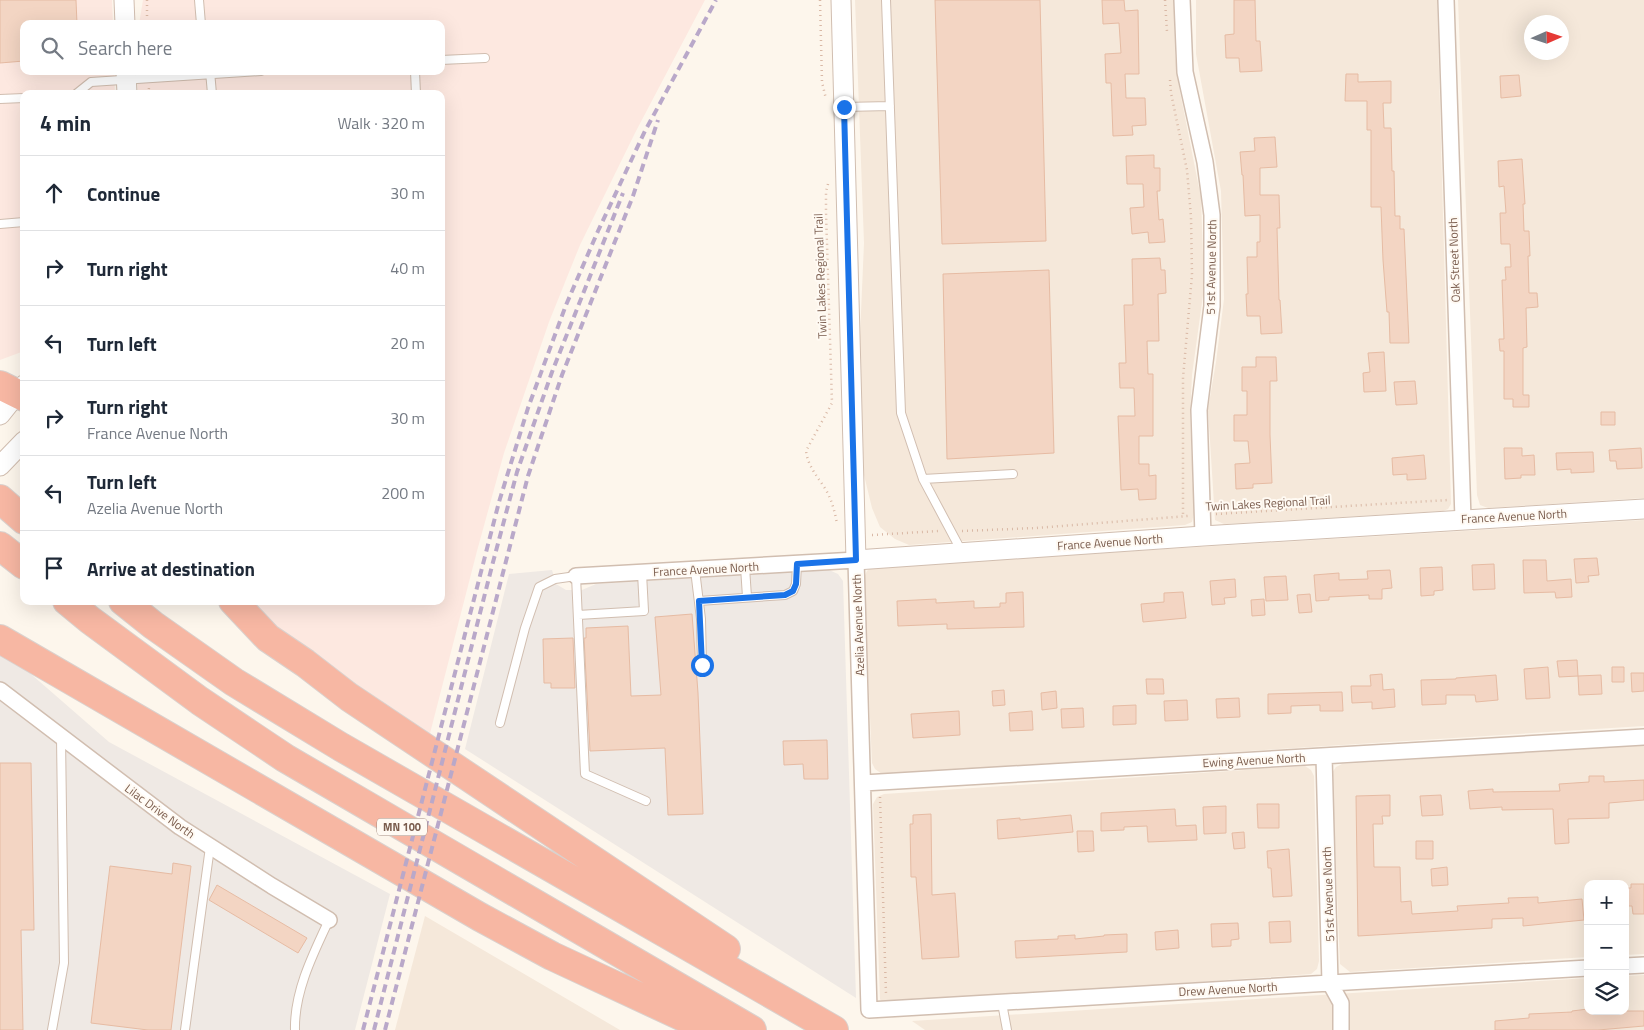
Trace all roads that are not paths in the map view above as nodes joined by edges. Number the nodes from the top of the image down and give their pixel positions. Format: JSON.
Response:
{"nodes":[{"id":1,"x":124,"y":0,"type":"edge"},
{"id":2,"x":200,"y":0,"type":"edge"},
{"id":3,"x":842,"y":0,"type":"edge"},
{"id":4,"x":886,"y":0,"type":"edge"},
{"id":5,"x":1182,"y":0,"type":"edge"},
{"id":6,"x":1446,"y":0,"type":"edge"},
{"id":7,"x":125,"y":20,"type":"edge"},
{"id":8,"x":201,"y":20,"type":"edge"},
{"id":9,"x":485,"y":58,"type":"dead end"},
{"id":10,"x":445,"y":60,"type":"edge"},
{"id":11,"x":192,"y":75,"type":"edge"},
{"id":12,"x":210,"y":75,"type":"edge"},
{"id":13,"x":415,"y":75,"type":"edge"},
{"id":14,"x":127,"y":82,"type":"edge"},
{"id":15,"x":81,"y":90,"type":"edge"},
{"id":16,"x":212,"y":90,"type":"edge"},
{"id":17,"x":416,"y":90,"type":"edge"},
{"id":18,"x":20,"y":98,"type":"edge"},
{"id":19,"x":0,"y":99,"type":"edge"},
{"id":20,"x":835,"y":105,"type":"junction"},
{"id":21,"x":890,"y":106,"type":"junction"},
{"id":22,"x":20,"y":222,"type":"edge"},
{"id":23,"x":0,"y":224,"type":"edge"},
{"id":24,"x":16,"y":390,"type":"edge"},
{"id":25,"x":0,"y":415,"type":"edge"},
{"id":26,"x":20,"y":445,"type":"edge"},
{"id":27,"x":0,"y":466,"type":"edge"},
{"id":28,"x":1013,"y":474,"type":"dead end"},
{"id":29,"x":923,"y":478,"type":"junction"},
{"id":30,"x":0,"y":499,"type":"edge"},
{"id":31,"x":1644,"y":509,"type":"edge"},
{"id":32,"x":20,"y":516,"type":"edge"},
{"id":33,"x":1463,"y":520,"type":"junction"},
{"id":34,"x":1203,"y":536,"type":"junction"},
{"id":35,"x":0,"y":546,"type":"edge"},
{"id":36,"x":962,"y":553,"type":"junction"},
{"id":37,"x":856,"y":560,"type":"junction"},
{"id":38,"x":20,"y":563,"type":"edge"},
{"id":39,"x":797,"y":564,"type":"junction"},
{"id":40,"x":745,"y":567,"type":"junction"},
{"id":41,"x":695,"y":570,"type":"junction"},
{"id":42,"x":642,"y":573,"type":"junction"},
{"id":43,"x":576,"y":576,"type":"junction"},
{"id":44,"x":747,"y":597,"type":"junction"},
{"id":45,"x":699,"y":601,"type":"junction"},
{"id":46,"x":72,"y":605,"type":"edge"},
{"id":47,"x":128,"y":605,"type":"edge"},
{"id":48,"x":237,"y":605,"type":"edge"},
{"id":49,"x":578,"y":615,"type":"junction"},
{"id":50,"x":0,"y":639,"type":"edge"},
{"id":51,"x":702,"y":665,"type":"dead end"},
{"id":52,"x":0,"y":690,"type":"edge"},
{"id":53,"x":500,"y":723,"type":"dead end"},
{"id":54,"x":61,"y":737,"type":"junction"},
{"id":55,"x":1644,"y":737,"type":"edge"},
{"id":56,"x":1324,"y":756,"type":"junction"},
{"id":57,"x":863,"y":783,"type":"junction"},
{"id":58,"x":646,"y":801,"type":"dead end"},
{"id":59,"x":210,"y":847,"type":"junction"},
{"id":60,"x":328,"y":920,"type":"joint"},
{"id":61,"x":1644,"y":965,"type":"edge"},
{"id":62,"x":1629,"y":966,"type":"edge"},
{"id":63,"x":1584,"y":968,"type":"edge"},
{"id":64,"x":1330,"y":984,"type":"junction"},
{"id":65,"x":778,"y":998,"type":"junction"},
{"id":66,"x":1002,"y":1003,"type":"junction"},
{"id":67,"x":869,"y":1010,"type":"joint"},
{"id":68,"x":52,"y":1030,"type":"edge"},
{"id":69,"x":185,"y":1030,"type":"edge"},
{"id":70,"x":296,"y":1030,"type":"edge"},
{"id":71,"x":711,"y":1030,"type":"edge"},
{"id":72,"x":752,"y":1030,"type":"edge"},
{"id":73,"x":834,"y":1030,"type":"edge"},
{"id":74,"x":1007,"y":1030,"type":"edge"},
{"id":75,"x":1341,"y":1030,"type":"edge"}],
"edges":[{"from":1,"to":7,"type":"street"},
{"from":2,"to":8,"type":"lane"},
{"from":3,"to":20,"type":"street","name":"Azelia Avenue North"},
{"from":4,"to":21,"type":"lane"},
{"from":5,"to":34,"type":"street","name":"51st Avenue North"},
{"from":6,"to":33,"type":"street","name":"Oak Street North"},
{"from":9,"to":10,"type":"lane"},
{"from":11,"to":14,"type":"lane"},
{"from":12,"to":16,"type":"lane"},
{"from":13,"to":17,"type":"lane"},
{"from":14,"to":15,"type":"lane"},
{"from":18,"to":19,"type":"lane"},
{"from":20,"to":21,"type":"lane"},
{"from":20,"to":37,"type":"street","name":"Azelia Avenue North"},
{"from":21,"to":29,"type":"lane"},
{"from":22,"to":23,"type":"lane"},
{"from":24,"to":25,"type":"street"},
{"from":26,"to":27,"type":"street"},
{"from":28,"to":29,"type":"lane"},
{"from":29,"to":36,"type":"lane"},
{"from":30,"to":32,"type":"highway"},
{"from":31,"to":33,"type":"street","name":"France Avenue North"},
{"from":33,"to":34,"type":"street","name":"France Avenue North"},
{"from":34,"to":36,"type":"street","name":"France Avenue North"},
{"from":35,"to":38,"type":"highway"},
{"from":36,"to":37,"type":"street","name":"France Avenue North"},
{"from":37,"to":39,"type":"street","name":"France Avenue North"},
{"from":37,"to":57,"type":"street","name":"Azelia Avenue North"},
{"from":39,"to":40,"type":"street","name":"France Avenue North"},
{"from":39,"to":44,"type":"lane"},
{"from":40,"to":41,"type":"street","name":"France Avenue North"},
{"from":40,"to":44,"type":"lane"},
{"from":41,"to":42,"type":"street","name":"France Avenue North"},
{"from":41,"to":45,"type":"lane"},
{"from":42,"to":43,"type":"street","name":"France Avenue North"},
{"from":42,"to":49,"type":"lane"},
{"from":43,"to":49,"type":"lane"},
{"from":43,"to":53,"type":"lane"},
{"from":44,"to":45,"type":"lane"},
{"from":45,"to":51,"type":"lane"},
{"from":46,"to":72,"type":"highway","number":"MN 100"},
{"from":47,"to":65,"type":"highway"},
{"from":48,"to":65,"type":"highway"},
{"from":49,"to":58,"type":"lane"},
{"from":50,"to":71,"type":"highway"},
{"from":52,"to":54,"type":"street","name":"Lilac Drive North"},
{"from":54,"to":59,"type":"street","name":"Lilac Drive North"},
{"from":54,"to":68,"type":"lane"},
{"from":55,"to":56,"type":"street","name":"Ewing Avenue North"},
{"from":56,"to":57,"type":"street","name":"Ewing Avenue North"},
{"from":56,"to":64,"type":"street","name":"51st Avenue North"},
{"from":57,"to":67,"type":"street","name":"Azelia Avenue North"},
{"from":59,"to":60,"type":"street","name":"Lilac Drive North"},
{"from":59,"to":69,"type":"lane"},
{"from":60,"to":70,"type":"lane"},
{"from":61,"to":62,"type":"street"},
{"from":63,"to":64,"type":"street","name":"Drew Avenue North"},
{"from":64,"to":66,"type":"street","name":"Drew Avenue North"},
{"from":64,"to":75,"type":"street","name":"51st Avenue North"},
{"from":65,"to":73,"type":"highway"},
{"from":66,"to":67,"type":"street","name":"Drew Avenue North"},
{"from":66,"to":74,"type":"lane"}]}
